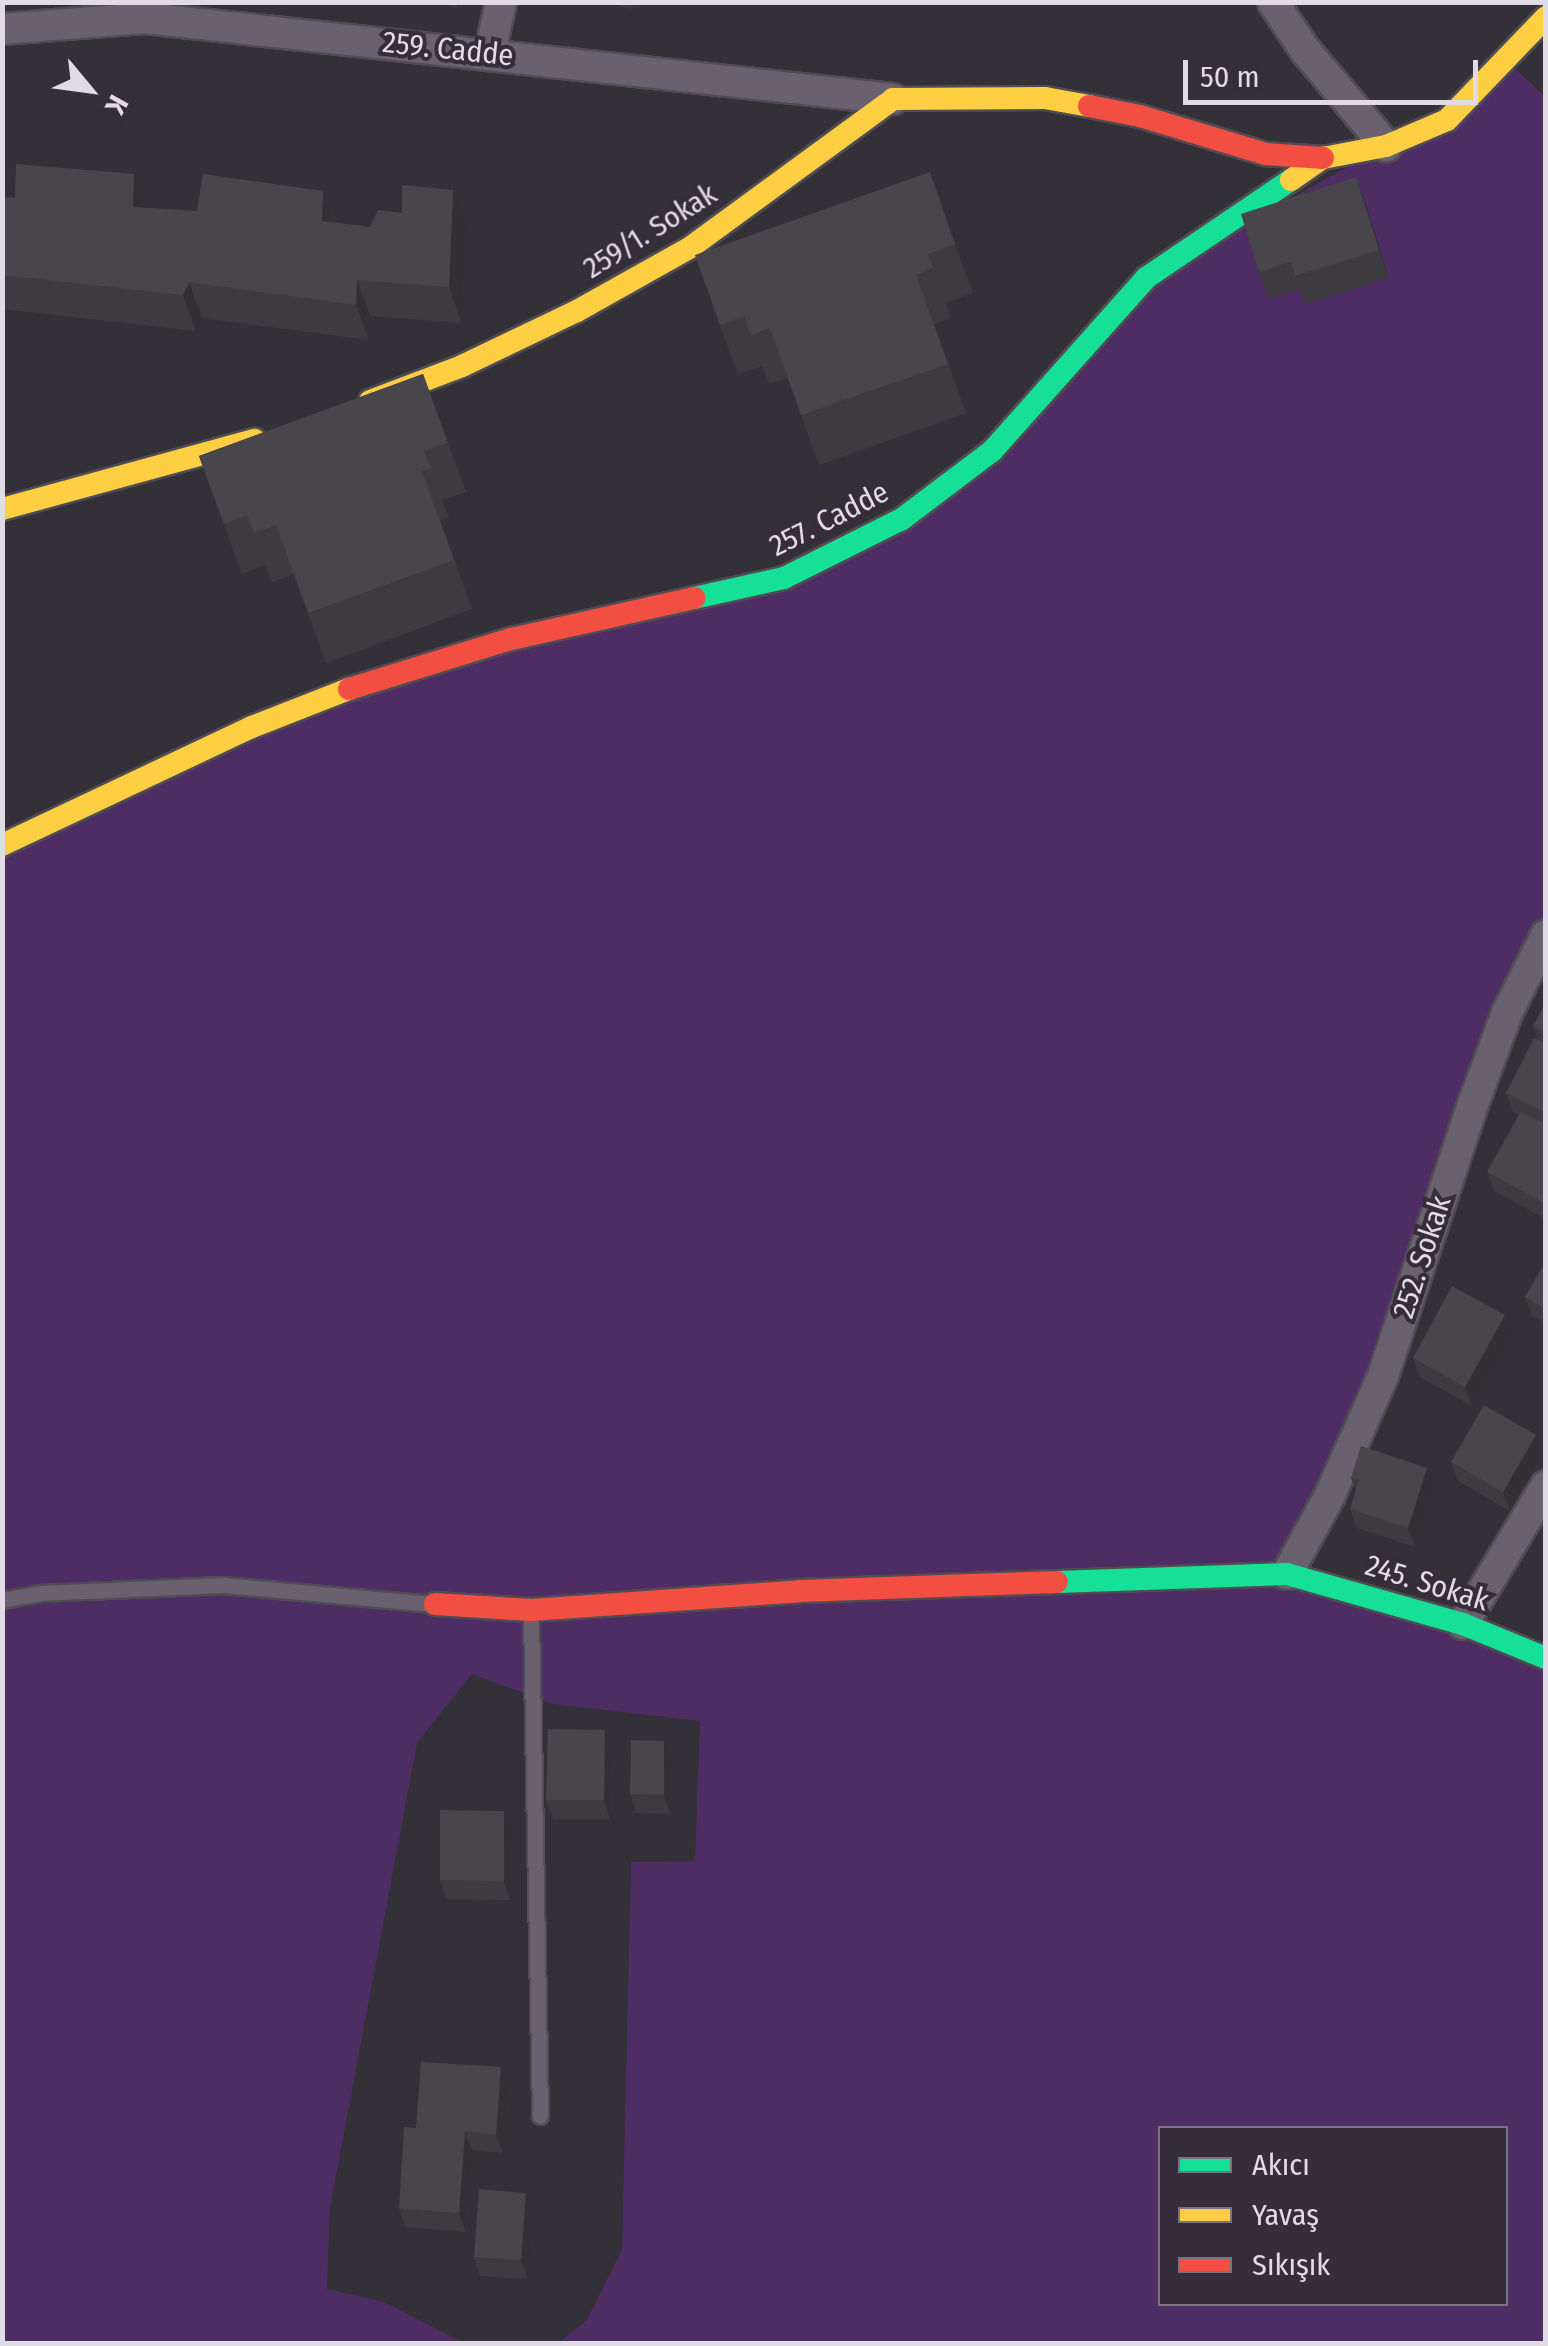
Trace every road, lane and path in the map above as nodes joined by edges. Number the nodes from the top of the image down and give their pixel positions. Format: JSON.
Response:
{"nodes":[{"id":1,"x":501,"y":2,"type":"edge"},
{"id":2,"x":1273,"y":2,"type":"edge"},
{"id":3,"x":19,"y":18,"type":"edge"},
{"id":4,"x":1546,"y":18,"type":"edge"},
{"id":5,"x":490,"y":52,"type":"junction"},
{"id":6,"x":894,"y":99,"type":"junction"},
{"id":7,"x":1386,"y":146,"type":"junction"},
{"id":8,"x":1323,"y":158,"type":"junction"},
{"id":9,"x":356,"y":406,"type":"edge"},
{"id":10,"x":284,"y":432,"type":"edge"},
{"id":11,"x":2,"y":509,"type":"edge"},
{"id":12,"x":2,"y":845,"type":"edge"},
{"id":13,"x":1546,"y":935,"type":"edge"},
{"id":14,"x":1546,"y":1486,"type":"edge"},
{"id":15,"x":1287,"y":1574,"type":"junction"},
{"id":16,"x":2,"y":1600,"type":"edge"},
{"id":17,"x":435,"y":1604,"type":"joint"},
{"id":18,"x":531,"y":1610,"type":"junction"},
{"id":19,"x":1463,"y":1624,"type":"junction"},
{"id":20,"x":1546,"y":1658,"type":"edge"},
{"id":21,"x":540,"y":2116,"type":"dead end"}],
"edges":[{"from":1,"to":5,"type":"street"},
{"from":2,"to":7,"type":"street"},
{"from":3,"to":5,"type":"street","name":"259. Cadde"},
{"from":4,"to":7,"type":"street","name":"257. Cadde"},
{"from":5,"to":6,"type":"street","name":"259. Cadde"},
{"from":6,"to":8,"type":"street"},
{"from":6,"to":9,"type":"street","name":"259/1. Sokak"},
{"from":7,"to":8,"type":"street","name":"257. Cadde"},
{"from":8,"to":12,"type":"street","name":"257. Cadde"},
{"from":10,"to":11,"type":"street"},
{"from":13,"to":15,"type":"street","name":"252. Sokak"},
{"from":14,"to":19,"type":"street"},
{"from":15,"to":18,"type":"street","name":"245. Sokak"},
{"from":15,"to":19,"type":"street","name":"245. Sokak"},
{"from":16,"to":17,"type":"lane"},
{"from":17,"to":18,"type":"street","name":"245. Sokak"},
{"from":18,"to":21,"type":"lane"},
{"from":19,"to":20,"type":"street","name":"245. Sokak"}]}
